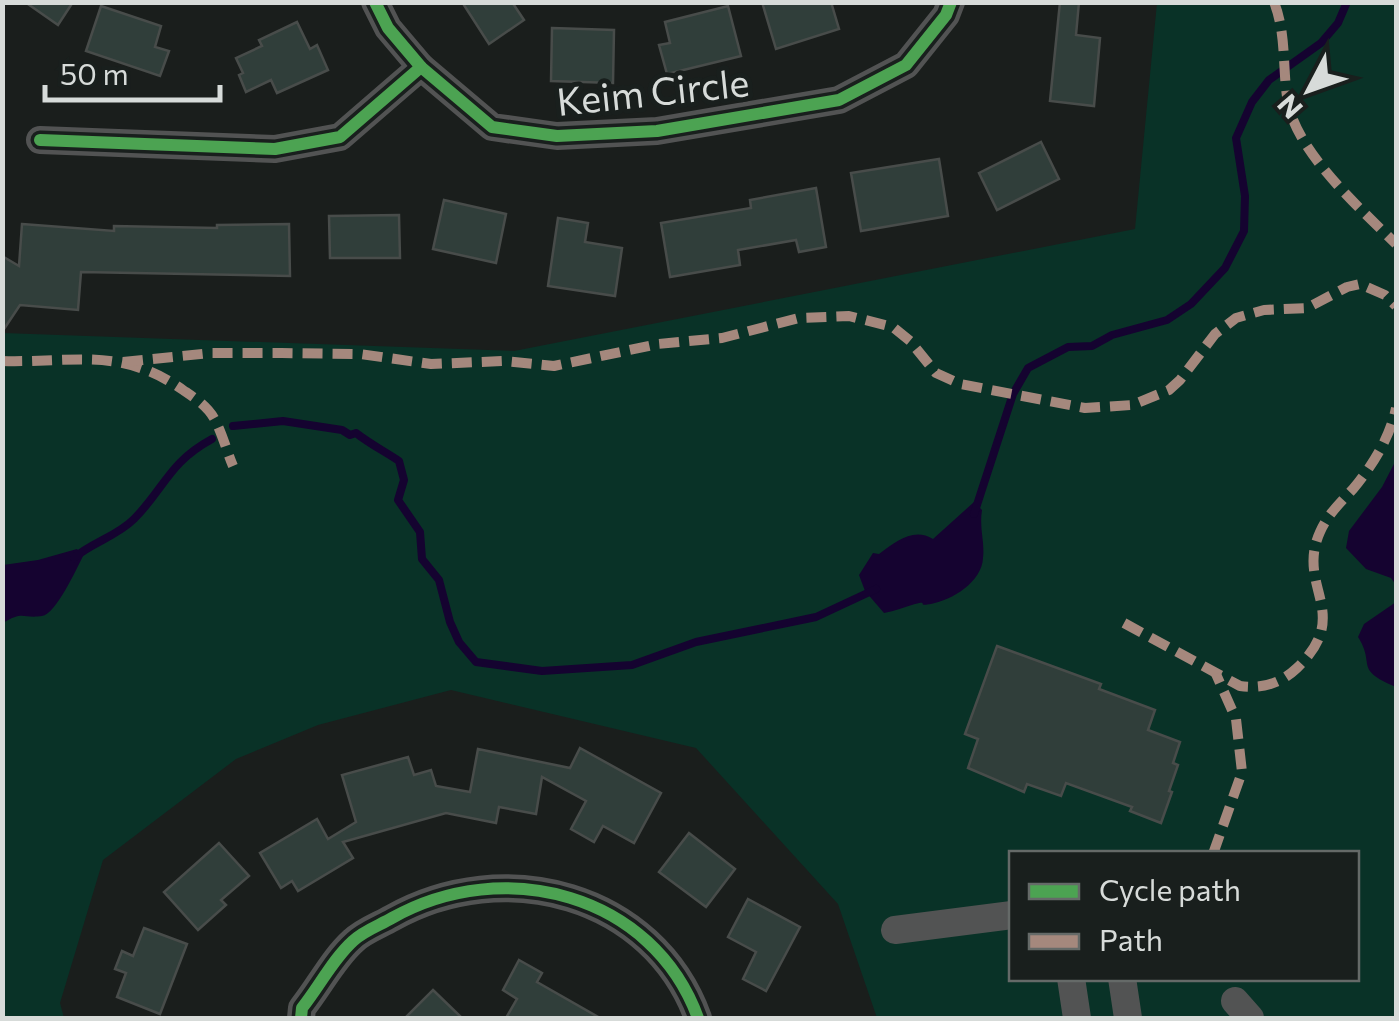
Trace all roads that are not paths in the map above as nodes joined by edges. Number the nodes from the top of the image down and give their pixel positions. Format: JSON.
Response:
{"nodes":[{"id":1,"x":375,"y":2,"type":"edge"},
{"id":2,"x":952,"y":2,"type":"edge"},
{"id":3,"x":421,"y":67,"type":"junction"},
{"id":4,"x":40,"y":140,"type":"dead end"},
{"id":5,"x":1009,"y":916,"type":"edge"},
{"id":6,"x":894,"y":930,"type":"dead end"},
{"id":7,"x":1071,"y":981,"type":"edge"},
{"id":8,"x":1122,"y":981,"type":"edge"},
{"id":9,"x":301,"y":1018,"type":"edge"},
{"id":10,"x":698,"y":1018,"type":"edge"},
{"id":11,"x":1077,"y":1018,"type":"edge"},
{"id":12,"x":1128,"y":1018,"type":"edge"}],
"edges":[{"from":1,"to":3,"type":"street","name":"Keim Circle"},
{"from":2,"to":3,"type":"street","name":"Keim Circle"},
{"from":3,"to":4,"type":"street"},
{"from":5,"to":6,"type":"street"},
{"from":7,"to":11,"type":"street"},
{"from":8,"to":12,"type":"street"},
{"from":9,"to":10,"type":"street"}]}
